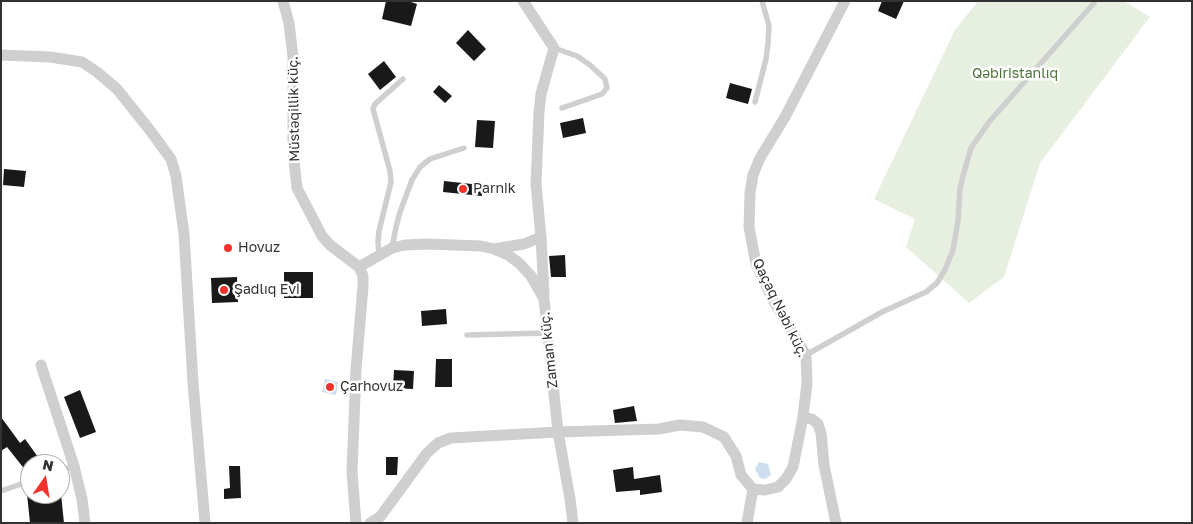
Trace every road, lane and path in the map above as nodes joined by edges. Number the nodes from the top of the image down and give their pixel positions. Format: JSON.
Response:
{"nodes":[{"id":1,"x":283,"y":1,"type":"edge"},
{"id":2,"x":523,"y":1,"type":"edge"},
{"id":3,"x":762,"y":1,"type":"edge"},
{"id":4,"x":845,"y":1,"type":"edge"},
{"id":5,"x":1094,"y":3,"type":"dead end"},
{"id":6,"x":554,"y":48,"type":"junction"},
{"id":7,"x":1,"y":55,"type":"edge"},
{"id":8,"x":403,"y":79,"type":"dead end"},
{"id":9,"x":755,"y":102,"type":"dead end"},
{"id":10,"x":562,"y":108,"type":"dead end"},
{"id":11,"x":464,"y":148,"type":"dead end"},
{"id":12,"x":541,"y":237,"type":"junction"},
{"id":13,"x":392,"y":248,"type":"junction"},
{"id":14,"x":494,"y":249,"type":"junction"},
{"id":15,"x":379,"y":255,"type":"junction"},
{"id":16,"x":359,"y":267,"type":"junction"},
{"id":17,"x":544,"y":299,"type":"junction"},
{"id":18,"x":547,"y":333,"type":"junction"},
{"id":19,"x":467,"y":335,"type":"dead end"},
{"id":20,"x":806,"y":354,"type":"junction"},
{"id":21,"x":41,"y":365,"type":"dead end"},
{"id":22,"x":803,"y":417,"type":"junction"},
{"id":23,"x":558,"y":432,"type":"junction"},
{"id":24,"x":74,"y":466,"type":"junction"},
{"id":25,"x":70,"y":467,"type":"edge"},
{"id":26,"x":20,"y":484,"type":"edge"},
{"id":27,"x":753,"y":489,"type":"junction"},
{"id":28,"x":1,"y":491,"type":"edge"},
{"id":29,"x":376,"y":521,"type":"edge"},
{"id":30,"x":85,"y":523,"type":"edge"},
{"id":31,"x":205,"y":523,"type":"edge"},
{"id":32,"x":356,"y":523,"type":"edge"},
{"id":33,"x":573,"y":523,"type":"edge"},
{"id":34,"x":747,"y":523,"type":"edge"},
{"id":35,"x":836,"y":523,"type":"edge"}],
"edges":[{"from":1,"to":16,"type":"street","name":"Müstəqillik küç."},
{"from":2,"to":6,"type":"street"},
{"from":3,"to":9,"type":"lane"},
{"from":4,"to":20,"type":"street","name":"Qaçaq Nəbi küç."},
{"from":5,"to":20,"type":"lane"},
{"from":6,"to":10,"type":"lane"},
{"from":6,"to":12,"type":"street"},
{"from":7,"to":31,"type":"street"},
{"from":8,"to":15,"type":"lane"},
{"from":11,"to":13,"type":"lane"},
{"from":12,"to":14,"type":"street"},
{"from":12,"to":17,"type":"street"},
{"from":13,"to":14,"type":"street","name":"Zaman küç."},
{"from":13,"to":15,"type":"street","name":"Zaman küç."},
{"from":14,"to":17,"type":"street","name":"Zaman küç."},
{"from":15,"to":16,"type":"street","name":"Zaman küç."},
{"from":16,"to":32,"type":"street"},
{"from":17,"to":18,"type":"street","name":"Zaman küç."},
{"from":18,"to":19,"type":"lane"},
{"from":18,"to":23,"type":"street","name":"Zaman küç."},
{"from":20,"to":22,"type":"street","name":"Qaçaq Nəbi küç."},
{"from":21,"to":24,"type":"street"},
{"from":22,"to":27,"type":"street","name":"Qaçaq Nəbi küç."},
{"from":22,"to":35,"type":"street"},
{"from":23,"to":27,"type":"street"},
{"from":23,"to":29,"type":"street"},
{"from":23,"to":33,"type":"street","name":"Zaman küç."},
{"from":24,"to":25,"type":"lane"},
{"from":24,"to":30,"type":"street"},
{"from":26,"to":28,"type":"lane"},
{"from":27,"to":34,"type":"street"}]}
